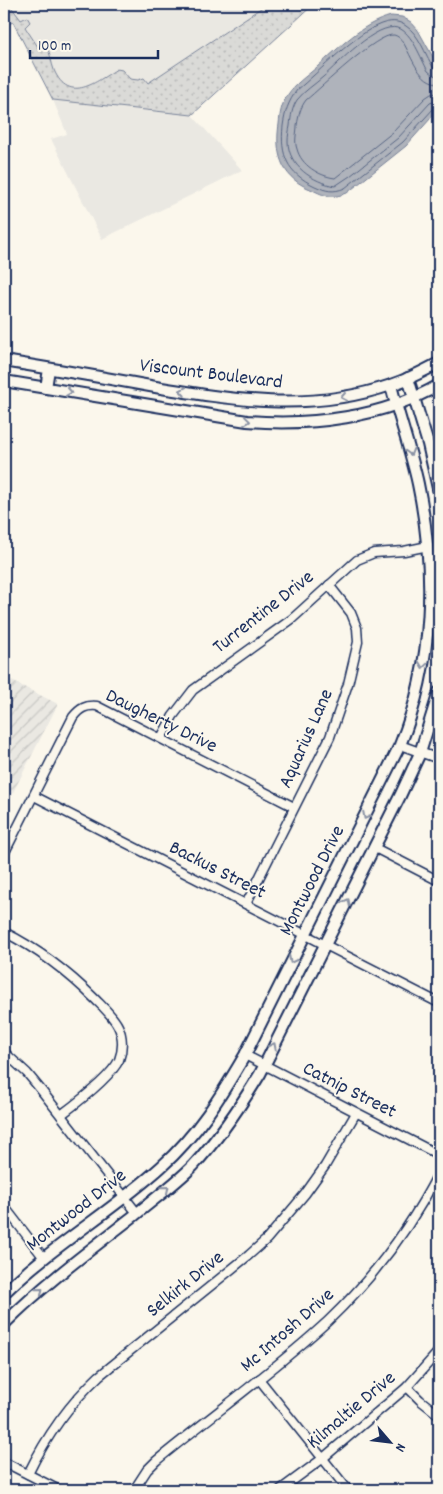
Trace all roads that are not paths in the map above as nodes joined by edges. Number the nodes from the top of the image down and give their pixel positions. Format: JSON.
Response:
{"nodes":[{"id":1,"x":4,"y":361,"type":"edge"},
{"id":2,"x":439,"y":363,"type":"edge"},
{"id":3,"x":49,"y":368,"type":"junction"},
{"id":4,"x":408,"y":378,"type":"junction"},
{"id":5,"x":4,"y":381,"type":"edge"},
{"id":6,"x":391,"y":385,"type":"junction"},
{"id":7,"x":439,"y":385,"type":"edge"},
{"id":8,"x":46,"y":388,"type":"junction"},
{"id":9,"x":220,"y":397,"type":"junction"},
{"id":10,"x":414,"y":398,"type":"junction"},
{"id":11,"x":396,"y":405,"type":"junction"},
{"id":12,"x":217,"y":416,"type":"junction"},
{"id":13,"x":439,"y":493,"type":"edge"},
{"id":14,"x":439,"y":543,"type":"edge"},
{"id":15,"x":428,"y":546,"type":"junction"},
{"id":16,"x":329,"y":585,"type":"junction"},
{"id":17,"x":439,"y":692,"type":"edge"},
{"id":18,"x":161,"y":738,"type":"junction"},
{"id":19,"x":400,"y":745,"type":"junction"},
{"id":20,"x":420,"y":752,"type":"junction"},
{"id":21,"x":439,"y":759,"type":"edge"},
{"id":22,"x":34,"y":796,"type":"junction"},
{"id":23,"x":294,"y":807,"type":"junction"},
{"id":24,"x":375,"y":848,"type":"junction"},
{"id":25,"x":4,"y":854,"type":"edge"},
{"id":26,"x":439,"y":881,"type":"edge"},
{"id":27,"x":246,"y":904,"type":"junction"},
{"id":28,"x":4,"y":932,"type":"edge"},
{"id":29,"x":304,"y":935,"type":"junction"},
{"id":30,"x":325,"y":945,"type":"junction"},
{"id":31,"x":439,"y":1003,"type":"edge"},
{"id":32,"x":4,"y":1052,"type":"edge"},
{"id":33,"x":245,"y":1055,"type":"junction"},
{"id":34,"x":264,"y":1065,"type":"junction"},
{"id":35,"x":356,"y":1113,"type":"junction"},
{"id":36,"x":61,"y":1115,"type":"junction"},
{"id":37,"x":439,"y":1155,"type":"edge"},
{"id":38,"x":439,"y":1172,"type":"edge"},
{"id":39,"x":124,"y":1196,"type":"junction"},
{"id":40,"x":4,"y":1206,"type":"edge"},
{"id":41,"x":137,"y":1213,"type":"junction"},
{"id":42,"x":44,"y":1258,"type":"junction"},
{"id":43,"x":4,"y":1293,"type":"edge"},
{"id":44,"x":4,"y":1324,"type":"edge"},
{"id":45,"x":439,"y":1351,"type":"edge"},
{"id":46,"x":259,"y":1380,"type":"junction"},
{"id":47,"x":407,"y":1387,"type":"junction"},
{"id":48,"x":439,"y":1415,"type":"edge"},
{"id":49,"x":322,"y":1459,"type":"junction"},
{"id":50,"x":4,"y":1462,"type":"edge"},
{"id":51,"x":28,"y":1474,"type":"junction"},
{"id":52,"x":59,"y":1490,"type":"edge"},
{"id":53,"x":134,"y":1490,"type":"edge"},
{"id":54,"x":280,"y":1490,"type":"edge"},
{"id":55,"x":348,"y":1490,"type":"edge"}],
"edges":[{"from":1,"to":3,"type":"main road","name":"Viscount Boulevard"},
{"from":2,"to":4,"type":"main road","name":"Viscount Boulevard"},
{"from":3,"to":8,"type":"main road"},
{"from":9,"to":3,"type":"main road","name":"Viscount Boulevard","one_way":true},
{"from":4,"to":6,"type":"main road","name":"Viscount Boulevard"},
{"from":4,"to":10,"type":"main road"},
{"from":5,"to":8,"type":"main road","name":"Viscount Boulevard"},
{"from":6,"to":9,"type":"main road","name":"Viscount Boulevard","one_way":true},
{"from":6,"to":11,"type":"main road","name":"Montwood Drive"},
{"from":7,"to":10,"type":"main road","name":"Viscount Boulevard"},
{"from":8,"to":12,"type":"main road","name":"Viscount Boulevard","one_way":true},
{"from":9,"to":12,"type":"main road"},
{"from":10,"to":11,"type":"main road","name":"Viscount Boulevard"},
{"from":10,"to":13,"type":"main road"},
{"from":12,"to":11,"type":"main road","name":"Viscount Boulevard","one_way":true},
{"from":11,"to":15,"type":"main road","name":"Montwood Drive","one_way":true},
{"from":14,"to":15,"type":"main road","name":"Turrentine Drive"},
{"from":15,"to":16,"type":"street","name":"Turrentine Drive"},
{"from":15,"to":19,"type":"main road","name":"Montwood Drive","one_way":true},
{"from":16,"to":18,"type":"street","name":"Turrentine Drive"},
{"from":16,"to":23,"type":"street","name":"Aquarius Lane"},
{"from":17,"to":20,"type":"main road","name":"Montwood Drive"},
{"from":18,"to":22,"type":"street","name":"Daugherty Drive"},
{"from":18,"to":23,"type":"street","name":"Daugherty Drive"},
{"from":19,"to":20,"type":"street"},
{"from":19,"to":29,"type":"main road","name":"Montwood Drive","one_way":true},
{"from":20,"to":21,"type":"street"},
{"from":20,"to":24,"type":"main road","name":"Montwood Drive"},
{"from":22,"to":25,"type":"street","name":"Daugherty Drive"},
{"from":22,"to":27,"type":"street","name":"Backus Street"},
{"from":23,"to":27,"type":"street","name":"Aquarius Lane"},
{"from":24,"to":26,"type":"street"},
{"from":30,"to":24,"type":"main road","name":"Montwood Drive","one_way":true},
{"from":27,"to":29,"type":"street","name":"Backus Street"},
{"from":28,"to":36,"type":"street"},
{"from":29,"to":30,"type":"street","name":"Backus Street"},
{"from":29,"to":33,"type":"main road","name":"Montwood Drive","one_way":true},
{"from":30,"to":31,"type":"street","name":"Backus Street"},
{"from":34,"to":30,"type":"main road","name":"Montwood Drive","one_way":true},
{"from":32,"to":36,"type":"street"},
{"from":33,"to":34,"type":"street","name":"Catnip Street"},
{"from":33,"to":39,"type":"main road","name":"Montwood Drive"},
{"from":34,"to":35,"type":"street","name":"Catnip Street"},
{"from":41,"to":34,"type":"main road","name":"Montwood Drive","one_way":true},
{"from":35,"to":37,"type":"street","name":"Catnip Street"},
{"from":35,"to":51,"type":"street","name":"Selkirk Drive"},
{"from":36,"to":39,"type":"street"},
{"from":38,"to":46,"type":"street","name":"Mc Intosh Drive"},
{"from":39,"to":41,"type":"street"},
{"from":39,"to":42,"type":"main road","name":"Montwood Drive"},
{"from":40,"to":42,"type":"street"},
{"from":44,"to":41,"type":"main road","name":"Montwood Drive","one_way":true},
{"from":42,"to":43,"type":"main road","name":"Montwood Drive"},
{"from":45,"to":47,"type":"street","name":"Kilmaltie Drive"},
{"from":46,"to":49,"type":"street"},
{"from":46,"to":53,"type":"street","name":"Mc Intosh Drive"},
{"from":47,"to":48,"type":"street"},
{"from":47,"to":49,"type":"street","name":"Kilmaltie Drive"},
{"from":49,"to":54,"type":"street","name":"Kilmaltie Drive"},
{"from":49,"to":55,"type":"street"},
{"from":50,"to":51,"type":"street"},
{"from":51,"to":52,"type":"street"}]}
